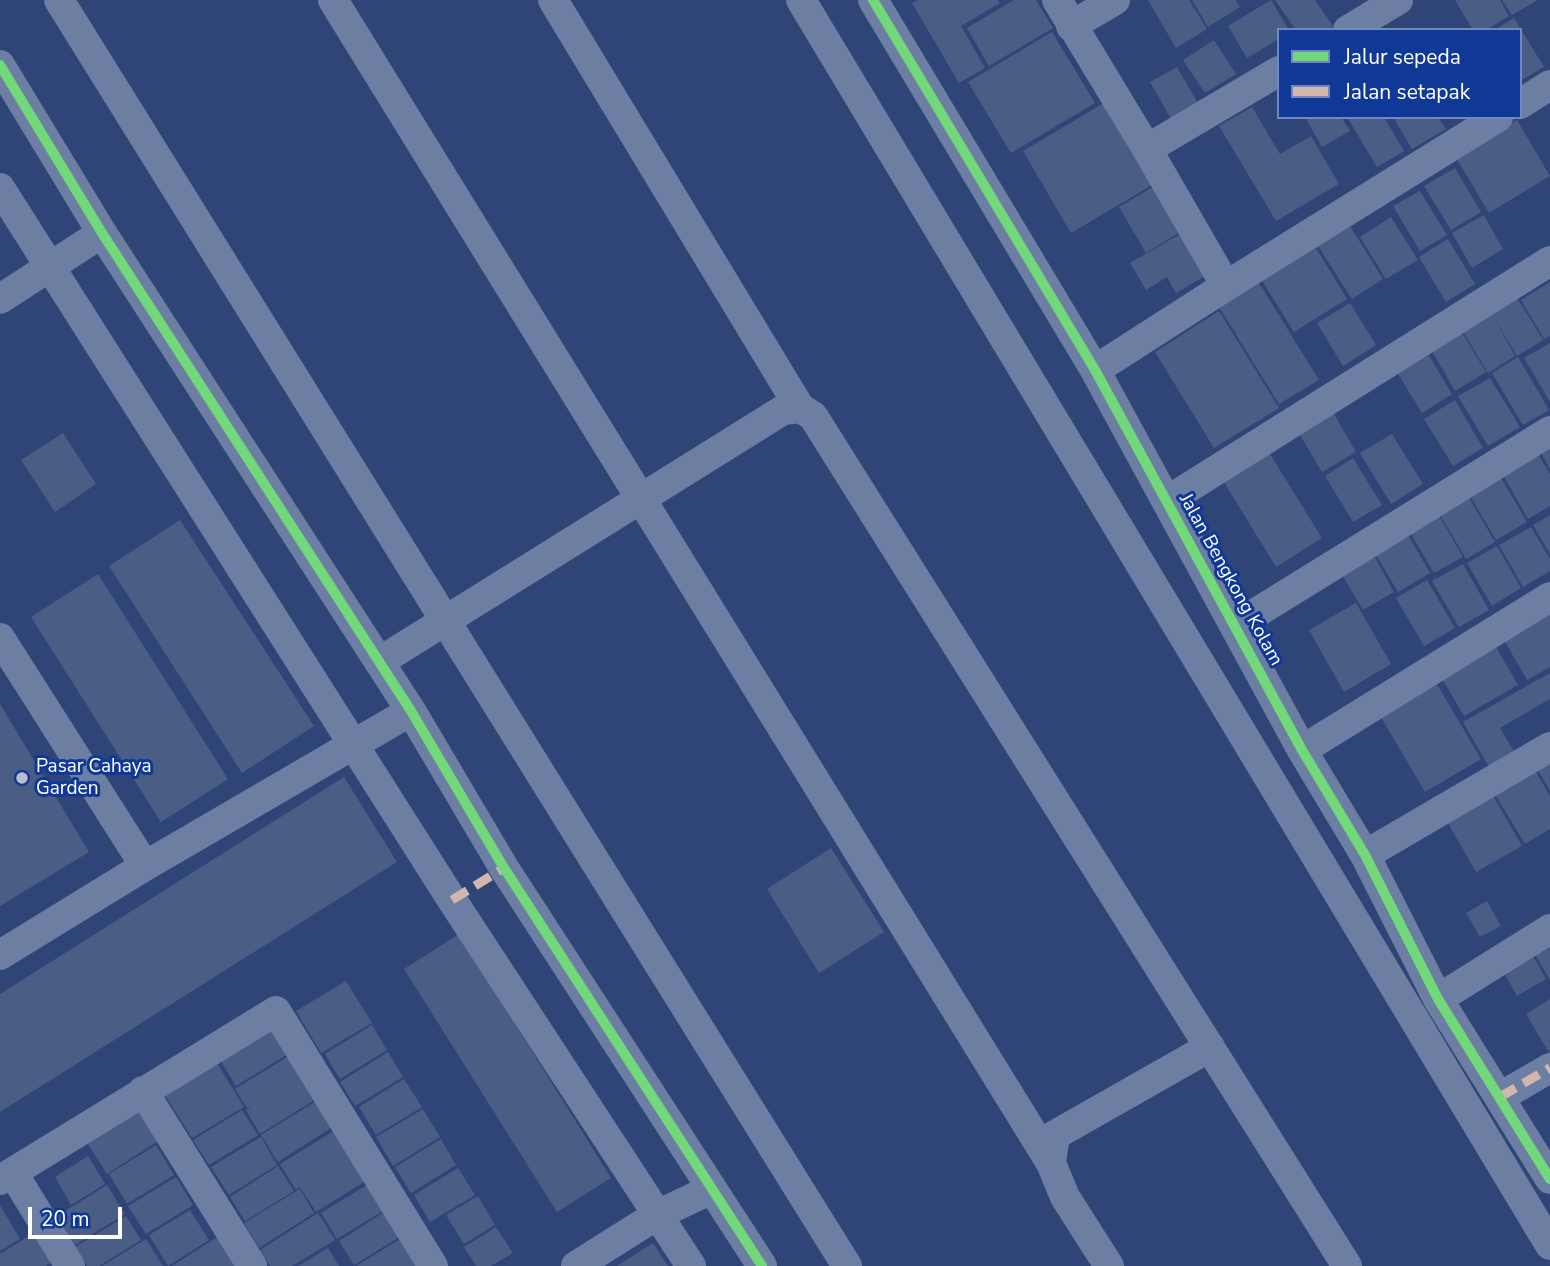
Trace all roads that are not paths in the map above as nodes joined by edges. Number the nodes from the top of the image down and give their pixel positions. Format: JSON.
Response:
{"nodes":[{"id":1,"x":59,"y":0,"type":"edge"},
{"id":2,"x":332,"y":0,"type":"edge"},
{"id":3,"x":553,"y":0,"type":"edge"},
{"id":4,"x":801,"y":0,"type":"edge"},
{"id":5,"x":873,"y":0,"type":"edge"},
{"id":6,"x":1057,"y":0,"type":"edge"},
{"id":7,"x":1115,"y":0,"type":"edge"},
{"id":8,"x":1398,"y":0,"type":"edge"},
{"id":9,"x":1071,"y":26,"type":"junction"},
{"id":10,"x":1351,"y":28,"type":"edge"},
{"id":11,"x":0,"y":65,"type":"edge"},
{"id":12,"x":1277,"y":72,"type":"edge"},
{"id":13,"x":1550,"y":85,"type":"edge"},
{"id":14,"x":1522,"y":103,"type":"edge"},
{"id":15,"x":1495,"y":119,"type":"edge"},
{"id":16,"x":1147,"y":149,"type":"junction"},
{"id":17,"x":0,"y":188,"type":"edge"},
{"id":18,"x":102,"y":233,"type":"junction"},
{"id":19,"x":1550,"y":261,"type":"edge"},
{"id":20,"x":49,"y":268,"type":"junction"},
{"id":21,"x":1226,"y":286,"type":"junction"},
{"id":22,"x":0,"y":299,"type":"edge"},
{"id":23,"x":1096,"y":370,"type":"junction"},
{"id":24,"x":800,"y":408,"type":"junction"},
{"id":25,"x":1550,"y":431,"type":"edge"},
{"id":26,"x":640,"y":499,"type":"junction"},
{"id":27,"x":1167,"y":501,"type":"junction"},
{"id":28,"x":1550,"y":597,"type":"edge"},
{"id":29,"x":446,"y":620,"type":"junction"},
{"id":30,"x":1235,"y":626,"type":"junction"},
{"id":31,"x":0,"y":638,"type":"edge"},
{"id":32,"x":379,"y":662,"type":"junction"},
{"id":33,"x":411,"y":711,"type":"junction"},
{"id":34,"x":354,"y":744,"type":"junction"},
{"id":35,"x":1550,"y":747,"type":"edge"},
{"id":36,"x":1302,"y":750,"type":"junction"},
{"id":37,"x":1365,"y":855,"type":"junction"},
{"id":38,"x":145,"y":866,"type":"junction"},
{"id":39,"x":1550,"y":929,"type":"edge"},
{"id":40,"x":0,"y":955,"type":"edge"},
{"id":41,"x":1438,"y":999,"type":"junction"},
{"id":42,"x":1210,"y":1047,"type":"junction"},
{"id":43,"x":1550,"y":1068,"type":"edge"},
{"id":44,"x":143,"y":1091,"type":"junction"},
{"id":45,"x":1500,"y":1097,"type":"junction"},
{"id":46,"x":1051,"y":1163,"type":"junction"},
{"id":47,"x":7,"y":1177,"type":"edge"},
{"id":48,"x":1550,"y":1179,"type":"edge"},
{"id":49,"x":712,"y":1189,"type":"junction"},
{"id":50,"x":657,"y":1215,"type":"junction"},
{"id":51,"x":1550,"y":1245,"type":"edge"},
{"id":52,"x":70,"y":1266,"type":"edge"},
{"id":53,"x":251,"y":1266,"type":"edge"},
{"id":54,"x":433,"y":1266,"type":"edge"},
{"id":55,"x":576,"y":1266,"type":"edge"},
{"id":56,"x":691,"y":1266,"type":"edge"},
{"id":57,"x":762,"y":1266,"type":"edge"},
{"id":58,"x":847,"y":1266,"type":"edge"},
{"id":59,"x":1108,"y":1266,"type":"edge"},
{"id":60,"x":1347,"y":1266,"type":"edge"}],
"edges":[{"from":1,"to":29,"type":"street"},
{"from":2,"to":26,"type":"street"},
{"from":3,"to":24,"type":"street"},
{"from":4,"to":51,"type":"street"},
{"from":5,"to":23,"type":"street","name":"Jalan Bengkong Kolam"},
{"from":6,"to":9,"type":"street"},
{"from":7,"to":9,"type":"street"},
{"from":8,"to":10,"type":"street"},
{"from":9,"to":16,"type":"street"},
{"from":11,"to":18,"type":"street"},
{"from":12,"to":16,"type":"street"},
{"from":13,"to":14,"type":"street"},
{"from":15,"to":21,"type":"street"},
{"from":16,"to":21,"type":"street"},
{"from":17,"to":20,"type":"street"},
{"from":18,"to":20,"type":"street"},
{"from":18,"to":32,"type":"street"},
{"from":19,"to":27,"type":"street"},
{"from":20,"to":22,"type":"street"},
{"from":20,"to":34,"type":"street"},
{"from":21,"to":23,"type":"street"},
{"from":23,"to":27,"type":"street","name":"Jalan Bengkong Kolam"},
{"from":24,"to":26,"type":"street"},
{"from":24,"to":42,"type":"street"},
{"from":25,"to":30,"type":"street"},
{"from":26,"to":29,"type":"street"},
{"from":26,"to":46,"type":"street"},
{"from":27,"to":30,"type":"street","name":"Jalan Bengkong Kolam"},
{"from":28,"to":36,"type":"street"},
{"from":29,"to":32,"type":"street"},
{"from":29,"to":58,"type":"street"},
{"from":30,"to":36,"type":"street","name":"Jalan Bengkong Kolam"},
{"from":31,"to":38,"type":"street"},
{"from":32,"to":33,"type":"street"},
{"from":33,"to":34,"type":"street"},
{"from":33,"to":49,"type":"street"},
{"from":34,"to":38,"type":"street"},
{"from":34,"to":50,"type":"street"},
{"from":35,"to":37,"type":"street"},
{"from":36,"to":37,"type":"street","name":"Jalan Bengkong Kolam"},
{"from":37,"to":41,"type":"street","name":"Jalan Bengkong Kolam"},
{"from":38,"to":40,"type":"street"},
{"from":39,"to":41,"type":"street"},
{"from":41,"to":45,"type":"street","name":"Jalan Bengkong Kolam"},
{"from":42,"to":46,"type":"street"},
{"from":42,"to":60,"type":"street"},
{"from":43,"to":45,"type":"street"},
{"from":44,"to":47,"type":"street"},
{"from":44,"to":53,"type":"street"},
{"from":44,"to":54,"type":"street"},
{"from":45,"to":48,"type":"street","name":"Jalan Bengkong Kolam"},
{"from":46,"to":59,"type":"street"},
{"from":47,"to":52,"type":"street"},
{"from":49,"to":50,"type":"street"},
{"from":49,"to":57,"type":"street"},
{"from":50,"to":55,"type":"street"},
{"from":50,"to":56,"type":"street"}]}
